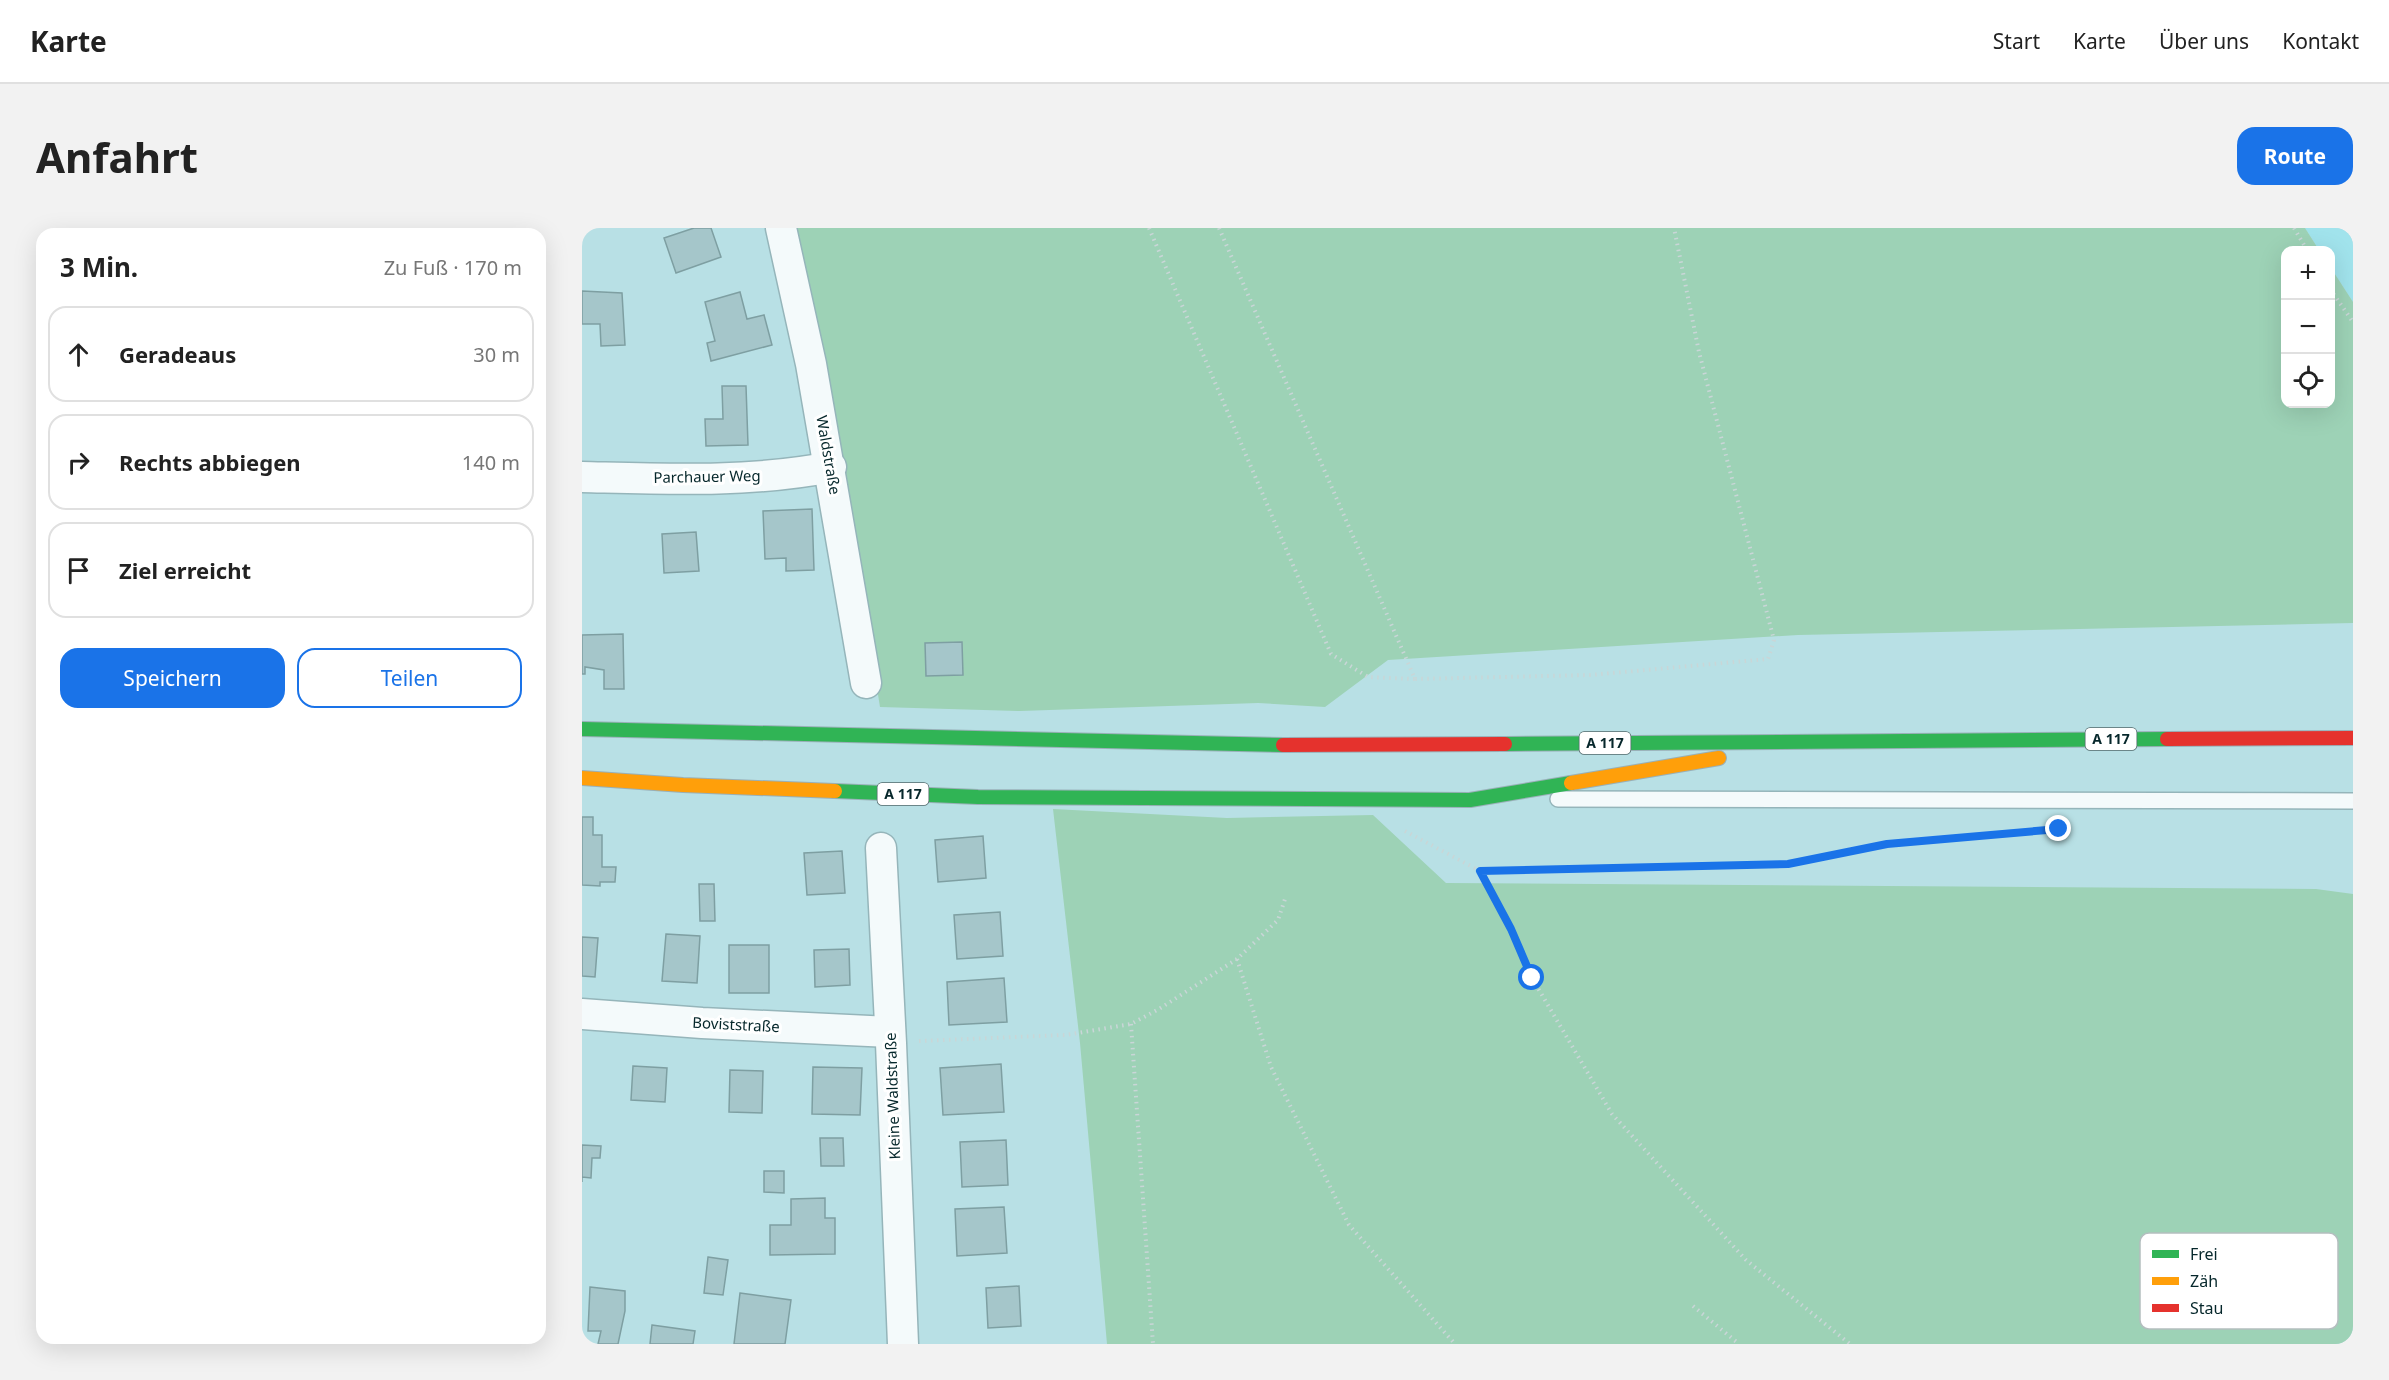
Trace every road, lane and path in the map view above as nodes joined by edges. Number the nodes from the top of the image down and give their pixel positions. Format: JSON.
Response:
{"nodes":[{"id":1,"x":781,"y":228,"type":"edge"},
{"id":2,"x":1149,"y":228,"type":"edge"},
{"id":3,"x":1219,"y":228,"type":"edge"},
{"id":4,"x":1674,"y":228,"type":"edge"},
{"id":5,"x":2294,"y":228,"type":"edge"},
{"id":6,"x":2305,"y":246,"type":"edge"},
{"id":7,"x":2335,"y":295,"type":"edge"},
{"id":8,"x":2353,"y":322,"type":"edge"},
{"id":9,"x":831,"y":467,"type":"junction"},
{"id":10,"x":582,"y":477,"type":"edge"},
{"id":11,"x":1415,"y":679,"type":"junction"},
{"id":12,"x":866,"y":683,"type":"dead end"},
{"id":13,"x":582,"y":729,"type":"edge"},
{"id":14,"x":2353,"y":738,"type":"edge"},
{"id":15,"x":1869,"y":740,"type":"junction"},
{"id":16,"x":582,"y":778,"type":"edge"},
{"id":17,"x":1470,"y":800,"type":"junction"},
{"id":18,"x":2060,"y":800,"type":"junction"},
{"id":19,"x":2353,"y":801,"type":"edge"},
{"id":20,"x":1401,"y":829,"type":"dead end"},
{"id":21,"x":881,"y":848,"type":"dead end"},
{"id":22,"x":1480,"y":871,"type":"junction"},
{"id":23,"x":1285,"y":899,"type":"dead end"},
{"id":24,"x":1237,"y":959,"type":"junction"},
{"id":25,"x":582,"y":1014,"type":"edge"},
{"id":26,"x":1131,"y":1024,"type":"junction"},
{"id":27,"x":891,"y":1037,"type":"junction"},
{"id":28,"x":1693,"y":1306,"type":"dead end"},
{"id":29,"x":903,"y":1344,"type":"edge"},
{"id":30,"x":1153,"y":1344,"type":"edge"},
{"id":31,"x":1455,"y":1344,"type":"edge"},
{"id":32,"x":1739,"y":1344,"type":"edge"},
{"id":33,"x":1850,"y":1344,"type":"edge"}],
"edges":[{"from":1,"to":9,"type":"street","name":"Waldstraße"},
{"from":2,"to":11,"type":"path"},
{"from":3,"to":11,"type":"path"},
{"from":4,"to":11,"type":"path"},
{"from":5,"to":6,"type":"path"},
{"from":7,"to":8,"type":"path"},
{"from":9,"to":10,"type":"street","name":"Parchauer Weg"},
{"from":9,"to":12,"type":"street","name":"Waldstraße"},
{"from":13,"to":15,"type":"highway","number":"A 117"},
{"from":14,"to":15,"type":"highway","number":"A 117"},
{"from":15,"to":17,"type":"highway","number":"A 117"},
{"from":16,"to":17,"type":"highway","number":"A 117"},
{"from":17,"to":18,"type":"lane"},
{"from":18,"to":19,"type":"lane"},
{"from":18,"to":22,"type":"path"},
{"from":20,"to":22,"type":"path"},
{"from":21,"to":27,"type":"street","name":"Kleine Waldstraße"},
{"from":22,"to":33,"type":"path"},
{"from":23,"to":24,"type":"path"},
{"from":24,"to":26,"type":"path"},
{"from":24,"to":31,"type":"path"},
{"from":25,"to":27,"type":"street","name":"Boviststraße"},
{"from":26,"to":27,"type":"path"},
{"from":26,"to":30,"type":"path"},
{"from":27,"to":29,"type":"street","name":"Kleine Waldstraße"},
{"from":28,"to":32,"type":"path"}]}
